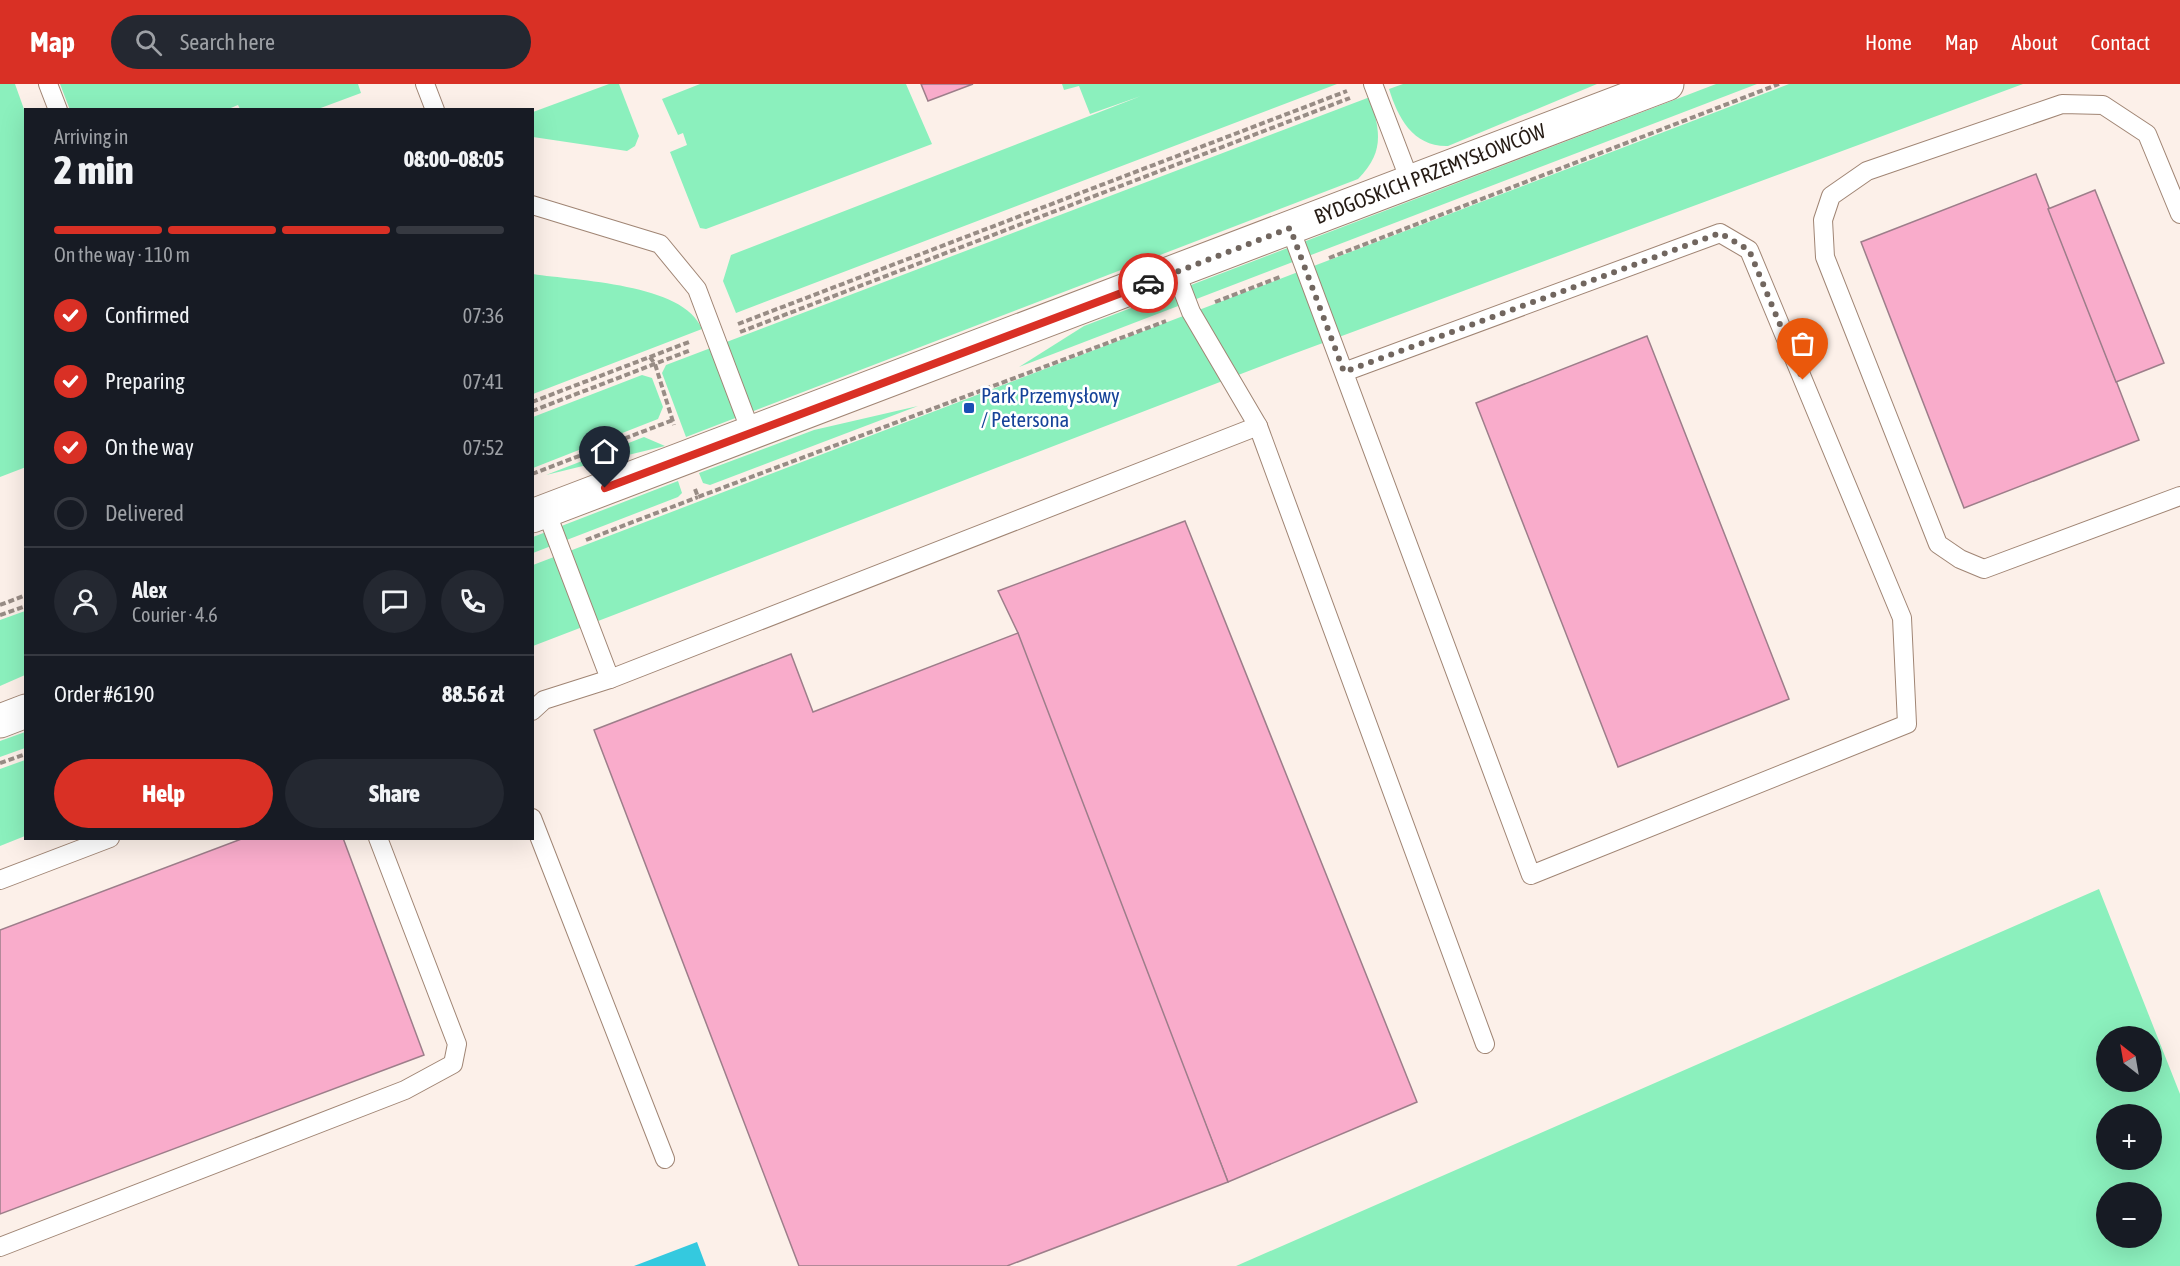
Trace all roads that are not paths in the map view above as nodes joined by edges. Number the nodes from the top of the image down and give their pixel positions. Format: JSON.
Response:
{"nodes":[{"id":1,"x":48,"y":84,"type":"edge"},
{"id":2,"x":425,"y":84,"type":"edge"},
{"id":3,"x":1659,"y":85,"type":"edge"},
{"id":4,"x":1374,"y":86,"type":"edge"},
{"id":5,"x":57,"y":108,"type":"edge"},
{"id":6,"x":434,"y":108,"type":"edge"},
{"id":7,"x":1410,"y":181,"type":"junction"},
{"id":8,"x":534,"y":206,"type":"edge"},
{"id":9,"x":2180,"y":214,"type":"edge"},
{"id":10,"x":1290,"y":228,"type":"junction"},
{"id":11,"x":1176,"y":273,"type":"junction"},
{"id":12,"x":1344,"y":372,"type":"junction"},
{"id":13,"x":1258,"y":426,"type":"junction"},
{"id":14,"x":752,"y":432,"type":"junction"},
{"id":15,"x":2180,"y":496,"type":"edge"},
{"id":16,"x":539,"y":514,"type":"edge"},
{"id":17,"x":609,"y":679,"type":"junction"},
{"id":18,"x":534,"y":709,"type":"edge"},
{"id":19,"x":24,"y":712,"type":"edge"},
{"id":20,"x":0,"y":721,"type":"edge"},
{"id":21,"x":534,"y":823,"type":"edge"},
{"id":22,"x":105,"y":840,"type":"edge"},
{"id":23,"x":379,"y":840,"type":"edge"},
{"id":24,"x":0,"y":880,"type":"edge"},
{"id":25,"x":1485,"y":1044,"type":"dead end"},
{"id":26,"x":665,"y":1159,"type":"dead end"},
{"id":27,"x":0,"y":1247,"type":"edge"}],
"edges":[{"from":1,"to":5,"type":"lane"},
{"from":2,"to":6,"type":"lane"},
{"from":3,"to":7,"type":"street","name":"BYDGOSKICH PRZEMYSŁOWCÓW"},
{"from":4,"to":7,"type":"lane"},
{"from":7,"to":10,"type":"street","name":"BYDGOSKICH PRZEMYSŁOWCÓW"},
{"from":8,"to":14,"type":"lane"},
{"from":9,"to":15,"type":"lane"},
{"from":10,"to":11,"type":"street","name":"BYDGOSKICH PRZEMYSŁOWCÓW"},
{"from":10,"to":12,"type":"lane"},
{"from":11,"to":13,"type":"lane"},
{"from":11,"to":14,"type":"street","name":"BYDGOSKICH PRZEMYSŁOWCÓW"},
{"from":12,"to":12,"type":"lane"},
{"from":13,"to":17,"type":"lane"},
{"from":13,"to":25,"type":"lane"},
{"from":14,"to":16,"type":"street","name":"BYDGOSKICH PRZEMYSŁOWCÓW"},
{"from":16,"to":17,"type":"lane"},
{"from":17,"to":18,"type":"lane"},
{"from":19,"to":20,"type":"street"},
{"from":21,"to":26,"type":"lane"},
{"from":22,"to":24,"type":"lane"},
{"from":23,"to":27,"type":"lane"}]}
